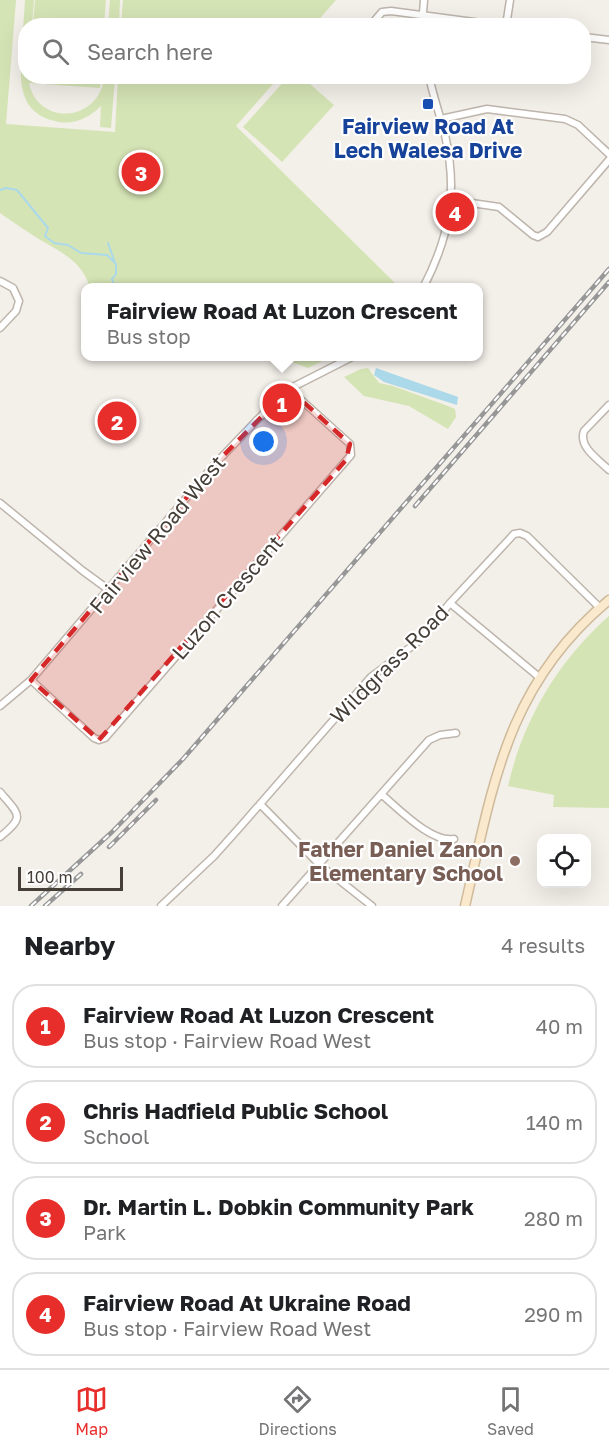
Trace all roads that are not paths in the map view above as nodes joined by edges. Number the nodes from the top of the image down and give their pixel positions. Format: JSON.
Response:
{"nodes":[{"id":1,"x":424,"y":0,"type":"edge"},
{"id":2,"x":510,"y":0,"type":"edge"},
{"id":3,"x":422,"y":14,"type":"junction"},
{"id":4,"x":376,"y":18,"type":"edge"},
{"id":5,"x":422,"y":18,"type":"edge"},
{"id":6,"x":450,"y":18,"type":"edge"},
{"id":7,"x":507,"y":18,"type":"edge"},
{"id":8,"x":591,"y":38,"type":"edge"},
{"id":9,"x":609,"y":40,"type":"edge"},
{"id":10,"x":431,"y":84,"type":"edge"},
{"id":11,"x":441,"y":119,"type":"junction"},
{"id":12,"x":609,"y":154,"type":"edge"},
{"id":13,"x":609,"y":160,"type":"edge"},
{"id":14,"x":452,"y":200,"type":"junction"},
{"id":15,"x":0,"y":281,"type":"edge"},
{"id":16,"x":425,"y":283,"type":"edge"},
{"id":17,"x":0,"y":328,"type":"edge"},
{"id":18,"x":346,"y":361,"type":"edge"},
{"id":19,"x":289,"y":389,"type":"junction"},
{"id":20,"x":609,"y":405,"type":"edge"},
{"id":21,"x":609,"y":470,"type":"edge"},
{"id":22,"x":0,"y":503,"type":"edge"},
{"id":23,"x":110,"y":590,"type":"junction"},
{"id":24,"x":609,"y":600,"type":"edge"},
{"id":25,"x":450,"y":603,"type":"junction"},
{"id":26,"x":600,"y":608,"type":"junction"},
{"id":27,"x":539,"y":677,"type":"junction"},
{"id":28,"x":31,"y":680,"type":"junction"},
{"id":29,"x":0,"y":706,"type":"edge"},
{"id":30,"x":456,"y":733,"type":"dead end"},
{"id":31,"x":0,"y":792,"type":"edge"},
{"id":32,"x":381,"y":794,"type":"junction"},
{"id":33,"x":260,"y":804,"type":"junction"},
{"id":34,"x":0,"y":837,"type":"edge"},
{"id":35,"x":454,"y":839,"type":"dead end"},
{"id":36,"x":320,"y":865,"type":"junction"},
{"id":37,"x":161,"y":906,"type":"edge"},
{"id":38,"x":282,"y":906,"type":"edge"},
{"id":39,"x":372,"y":906,"type":"edge"},
{"id":40,"x":465,"y":906,"type":"edge"}],
"edges":[{"from":1,"to":3,"type":"street"},
{"from":2,"to":7,"type":"street"},
{"from":3,"to":4,"type":"street"},
{"from":3,"to":5,"type":"street"},
{"from":3,"to":6,"type":"street"},
{"from":8,"to":9,"type":"street"},
{"from":10,"to":11,"type":"street"},
{"from":11,"to":12,"type":"street"},
{"from":11,"to":14,"type":"street"},
{"from":13,"to":14,"type":"street"},
{"from":14,"to":16,"type":"street"},
{"from":15,"to":17,"type":"street"},
{"from":18,"to":19,"type":"street","name":"Fairview Road West"},
{"from":19,"to":23,"type":"street","name":"Fairview Road West"},
{"from":19,"to":28,"type":"street","name":"Luzon Crescent"},
{"from":20,"to":21,"type":"street"},
{"from":22,"to":23,"type":"street"},
{"from":23,"to":28,"type":"street","name":"Fairview Road West"},
{"from":24,"to":26,"type":"street"},
{"from":25,"to":26,"type":"street","name":"Wildgrass Road"},
{"from":25,"to":27,"type":"street"},
{"from":25,"to":33,"type":"street","name":"Wildgrass Road"},
{"from":26,"to":27,"type":"street"},
{"from":27,"to":40,"type":"street"},
{"from":28,"to":29,"type":"street","name":"Fairview Road West"},
{"from":30,"to":32,"type":"street"},
{"from":31,"to":34,"type":"street"},
{"from":32,"to":35,"type":"street"},
{"from":32,"to":36,"type":"street"},
{"from":33,"to":36,"type":"street"},
{"from":33,"to":37,"type":"street","name":"Wildgrass Road"},
{"from":36,"to":38,"type":"street"},
{"from":36,"to":39,"type":"street"}]}
